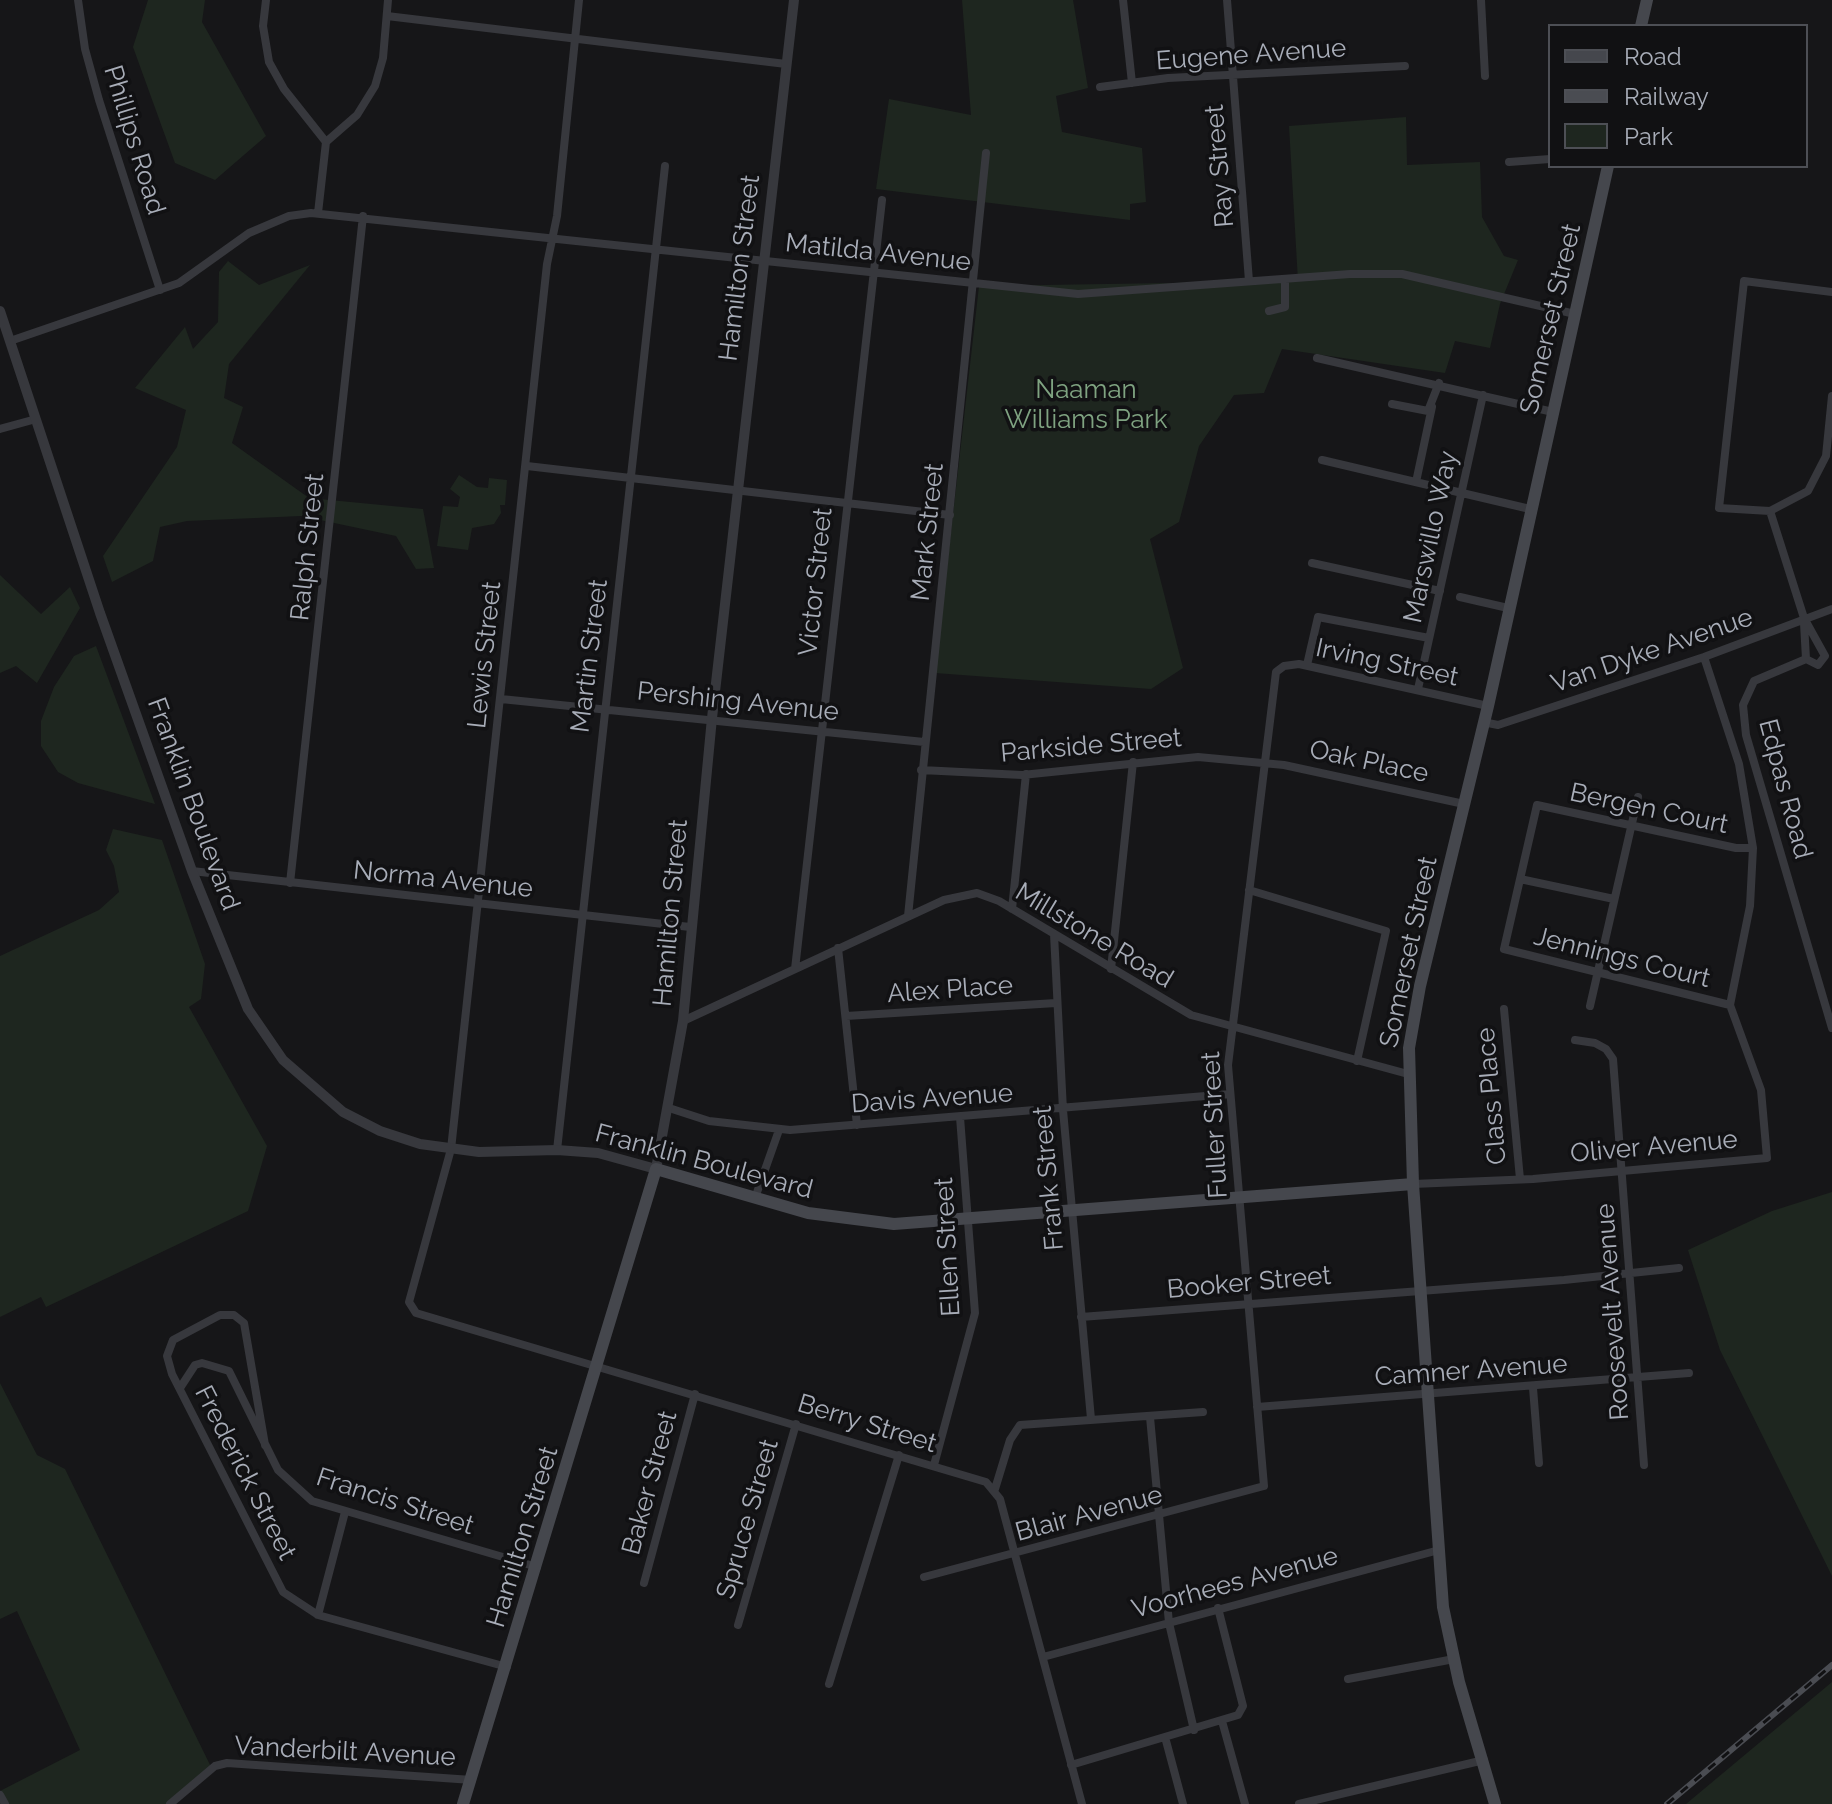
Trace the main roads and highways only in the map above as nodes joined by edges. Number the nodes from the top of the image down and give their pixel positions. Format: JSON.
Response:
{"nodes":[{"id":1,"x":1647,"y":0,"type":"edge"},
{"id":2,"x":1641,"y":24,"type":"edge"},
{"id":3,"x":1608,"y":168,"type":"edge"},
{"id":4,"x":656,"y":1169,"type":"joint"},
{"id":5,"x":1413,"y":1184,"type":"junction"},
{"id":6,"x":463,"y":1804,"type":"edge"},
{"id":7,"x":1495,"y":1804,"type":"edge"}],
"edges":[{"from":1,"to":2,"type":"main road"},
{"from":3,"to":5,"type":"main road","name":"Somerset Street"},
{"from":4,"to":5,"type":"main road","name":"Franklin Boulevard"},
{"from":4,"to":6,"type":"main road","name":"Hamilton Street"},
{"from":5,"to":7,"type":"main road","name":"Somerset Street"}]}
